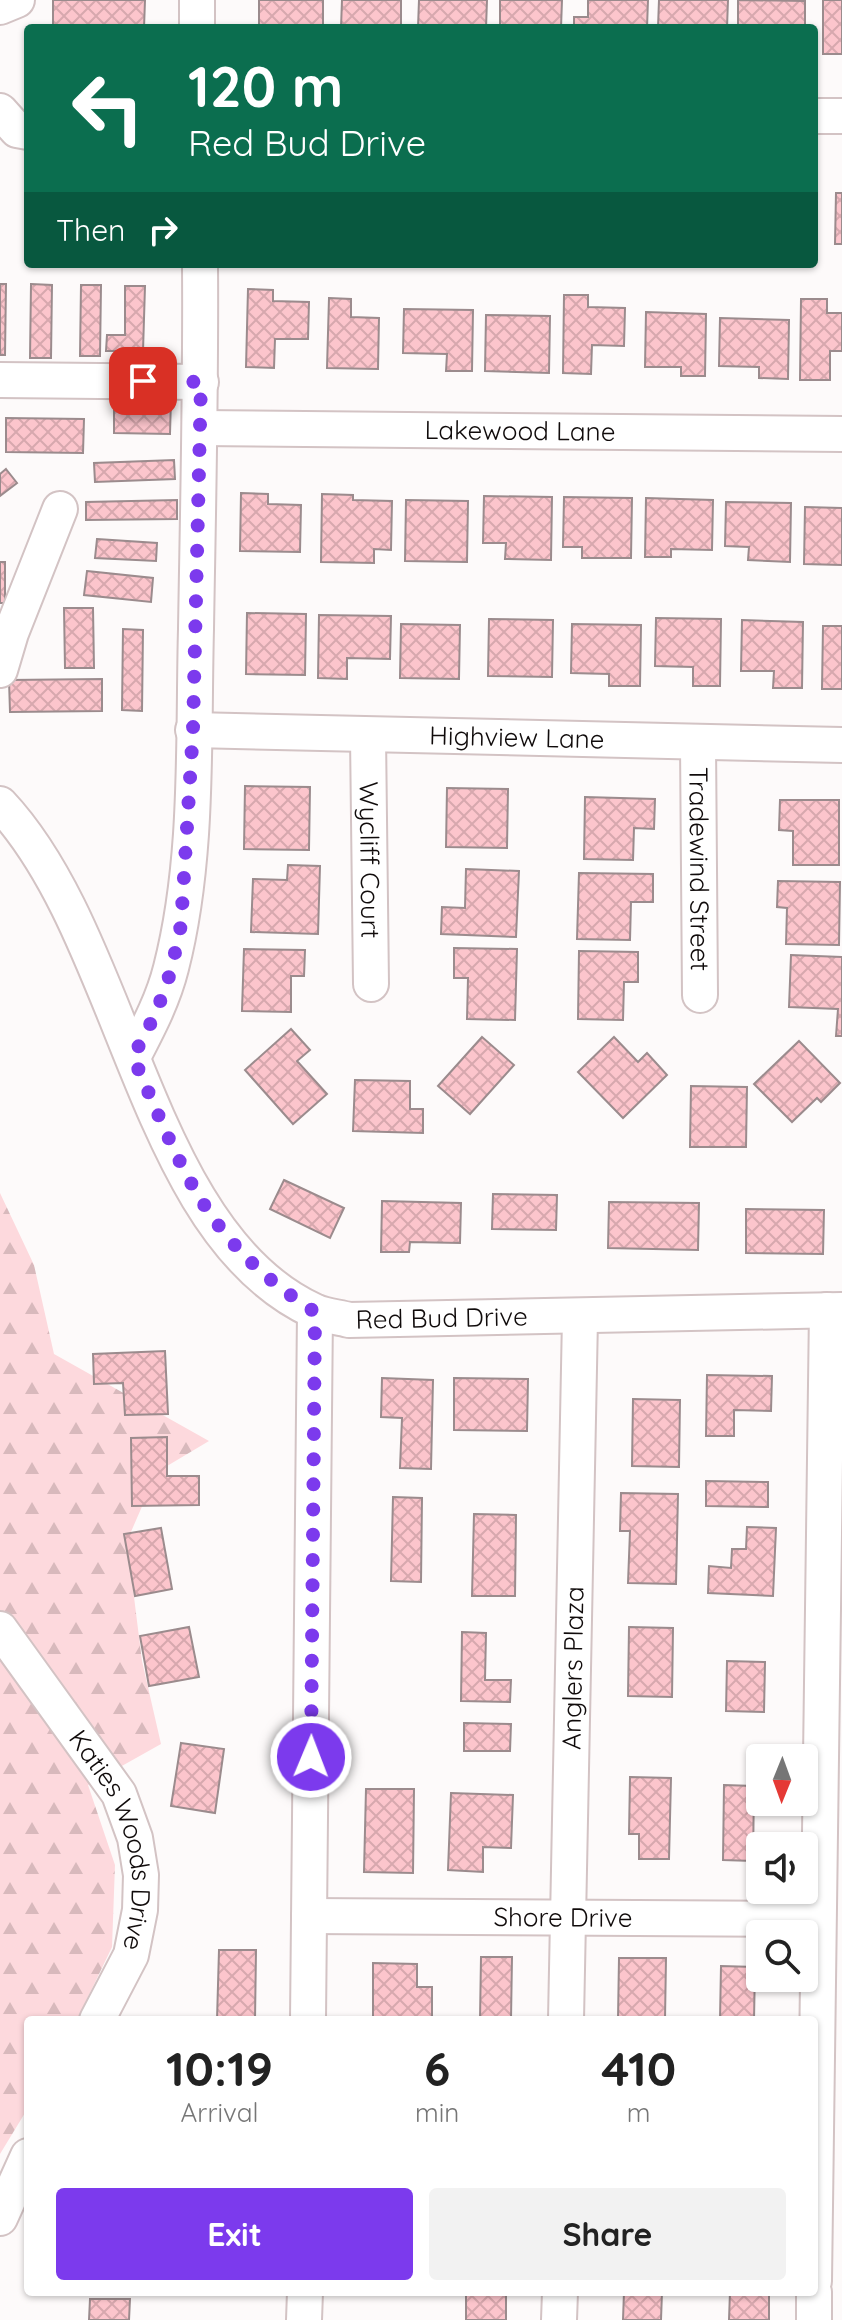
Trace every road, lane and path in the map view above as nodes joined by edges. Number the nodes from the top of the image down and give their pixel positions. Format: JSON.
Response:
{"nodes":[{"id":1,"x":17,"y":0,"type":"edge"},
{"id":2,"x":197,"y":0,"type":"edge"},
{"id":3,"x":0,"y":7,"type":"edge"},
{"id":4,"x":197,"y":24,"type":"edge"},
{"id":5,"x":0,"y":111,"type":"edge"},
{"id":6,"x":818,"y":116,"type":"edge"},
{"id":7,"x":842,"y":116,"type":"edge"},
{"id":8,"x":24,"y":131,"type":"edge"},
{"id":9,"x":200,"y":268,"type":"edge"},
{"id":10,"x":0,"y":380,"type":"edge"},
{"id":11,"x":201,"y":382,"type":"junction"},
{"id":12,"x":200,"y":428,"type":"junction"},
{"id":13,"x":842,"y":434,"type":"edge"},
{"id":14,"x":60,"y":509,"type":"dead end"},
{"id":15,"x":0,"y":670,"type":"edge"},
{"id":16,"x":193,"y":730,"type":"junction"},
{"id":17,"x":368,"y":736,"type":"junction"},
{"id":18,"x":698,"y":743,"type":"junction"},
{"id":19,"x":842,"y":745,"type":"edge"},
{"id":20,"x":0,"y":804,"type":"edge"},
{"id":21,"x":371,"y":984,"type":"dead end"},
{"id":22,"x":700,"y":995,"type":"dead end"},
{"id":23,"x":133,"y":1057,"type":"junction"},
{"id":24,"x":835,"y":1310,"type":"edge"},
{"id":25,"x":315,"y":1312,"type":"junction"},
{"id":26,"x":580,"y":1318,"type":"junction"},
{"id":27,"x":0,"y":1629,"type":"edge"},
{"id":28,"x":309,"y":1916,"type":"junction"},
{"id":29,"x":568,"y":1916,"type":"junction"},
{"id":30,"x":817,"y":1919,"type":"junction"},
{"id":31,"x":99,"y":2016,"type":"edge"},
{"id":32,"x":308,"y":2016,"type":"edge"},
{"id":33,"x":566,"y":2016,"type":"edge"},
{"id":34,"x":816,"y":2016,"type":"edge"},
{"id":35,"x":24,"y":2165,"type":"edge"},
{"id":36,"x":0,"y":2218,"type":"edge"},
{"id":37,"x":305,"y":2296,"type":"edge"},
{"id":38,"x":560,"y":2296,"type":"edge"},
{"id":39,"x":814,"y":2296,"type":"edge"},
{"id":40,"x":304,"y":2320,"type":"edge"},
{"id":41,"x":559,"y":2320,"type":"edge"},
{"id":42,"x":814,"y":2320,"type":"edge"}],
"edges":[{"from":1,"to":3,"type":"street"},
{"from":2,"to":4,"type":"street"},
{"from":5,"to":8,"type":"street"},
{"from":6,"to":7,"type":"street"},
{"from":9,"to":11,"type":"street"},
{"from":10,"to":11,"type":"street"},
{"from":11,"to":12,"type":"street"},
{"from":12,"to":13,"type":"street","name":"Lakewood Lane"},
{"from":12,"to":16,"type":"street"},
{"from":14,"to":15,"type":"street"},
{"from":16,"to":17,"type":"street","name":"Highview Lane"},
{"from":16,"to":23,"type":"street"},
{"from":17,"to":18,"type":"street","name":"Highview Lane"},
{"from":17,"to":21,"type":"street","name":"Wycliff Court"},
{"from":18,"to":19,"type":"street","name":"Highview Lane"},
{"from":18,"to":22,"type":"street","name":"Tradewind Street"},
{"from":20,"to":23,"type":"street","name":"Red Bud Drive"},
{"from":23,"to":25,"type":"street","name":"Red Bud Drive"},
{"from":24,"to":26,"type":"street","name":"Red Bud Drive"},
{"from":24,"to":30,"type":"street"},
{"from":25,"to":26,"type":"street","name":"Red Bud Drive"},
{"from":25,"to":28,"type":"street"},
{"from":26,"to":29,"type":"street","name":"Anglers Plaza"},
{"from":27,"to":31,"type":"street","name":"Katies Woods Drive"},
{"from":28,"to":29,"type":"street","name":"Shore Drive"},
{"from":28,"to":32,"type":"street"},
{"from":29,"to":30,"type":"street","name":"Shore Drive"},
{"from":29,"to":33,"type":"street","name":"Anglers Plaza"},
{"from":30,"to":34,"type":"street"},
{"from":35,"to":36,"type":"street"},
{"from":37,"to":40,"type":"street"},
{"from":38,"to":41,"type":"street"},
{"from":39,"to":42,"type":"street"}]}
